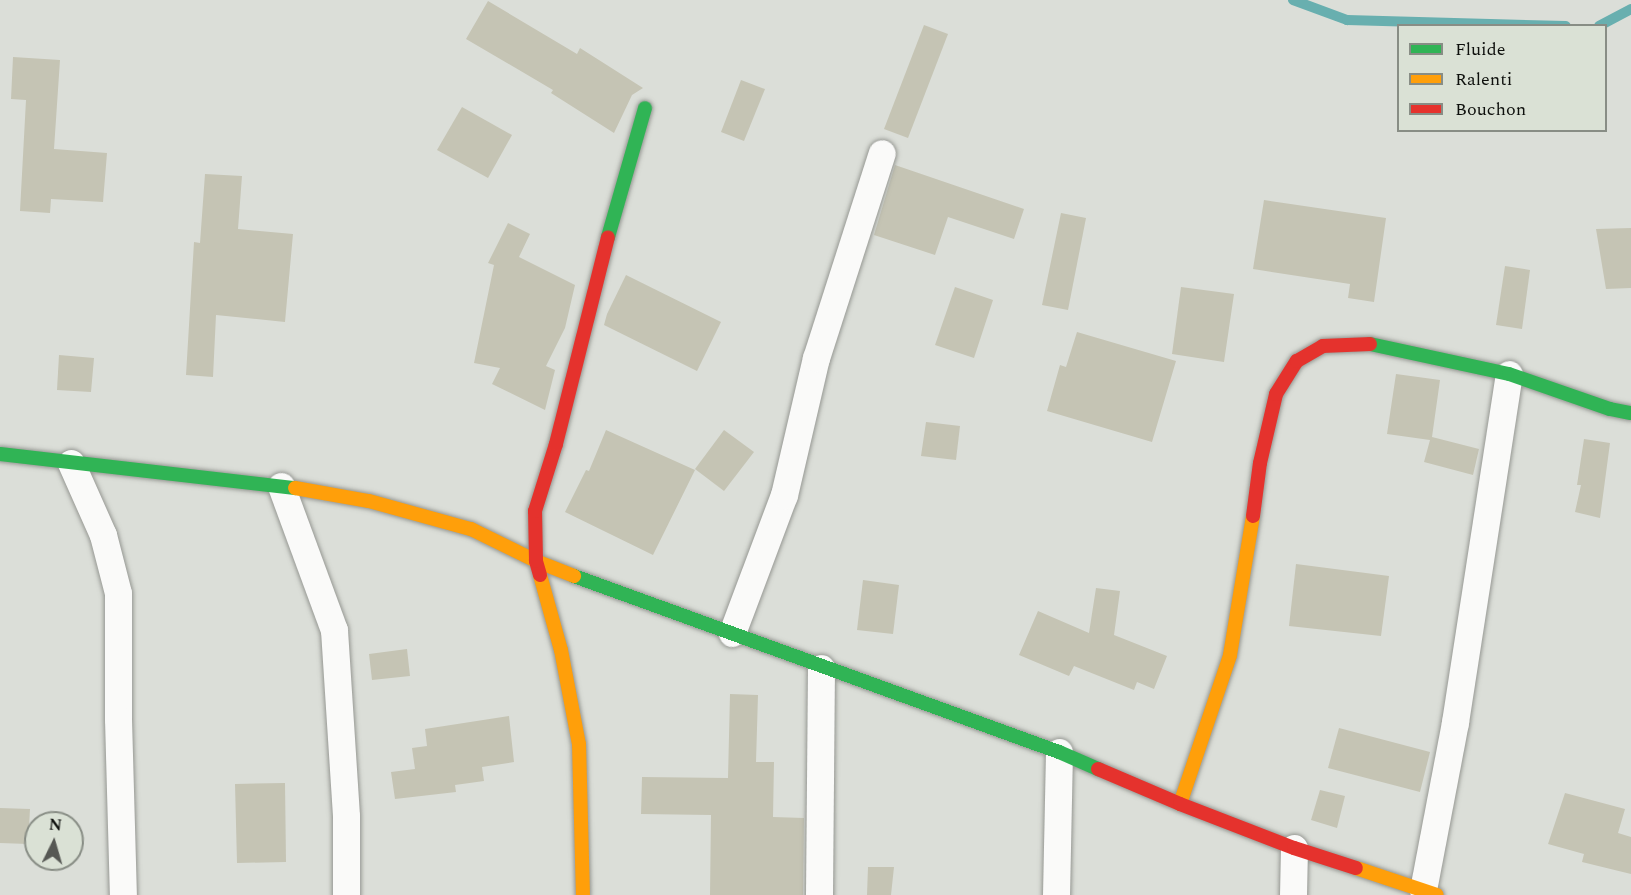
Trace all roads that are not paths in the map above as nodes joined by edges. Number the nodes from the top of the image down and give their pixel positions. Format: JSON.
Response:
{"nodes":[{"id":1,"x":645,"y":108,"type":"dead end"},
{"id":2,"x":882,"y":153,"type":"dead end"},
{"id":3,"x":1509,"y":374,"type":"junction"},
{"id":4,"x":1631,"y":412,"type":"edge"},
{"id":5,"x":0,"y":454,"type":"edge"},
{"id":6,"x":71,"y":464,"type":"junction"},
{"id":7,"x":281,"y":486,"type":"junction"},
{"id":8,"x":536,"y":561,"type":"junction"},
{"id":9,"x":732,"y":633,"type":"junction"},
{"id":10,"x":821,"y":668,"type":"junction"},
{"id":11,"x":1059,"y":752,"type":"junction"},
{"id":12,"x":1180,"y":804,"type":"junction"},
{"id":13,"x":1294,"y":848,"type":"junction"},
{"id":14,"x":1430,"y":892,"type":"edge"},
{"id":15,"x":123,"y":895,"type":"edge"},
{"id":16,"x":346,"y":895,"type":"edge"},
{"id":17,"x":583,"y":895,"type":"edge"},
{"id":18,"x":819,"y":895,"type":"edge"},
{"id":19,"x":1056,"y":895,"type":"edge"},
{"id":20,"x":1293,"y":895,"type":"edge"}],
"edges":[{"from":1,"to":8,"type":"street"},
{"from":2,"to":9,"type":"street"},
{"from":3,"to":4,"type":"street"},
{"from":3,"to":12,"type":"street"},
{"from":3,"to":14,"type":"street"},
{"from":5,"to":6,"type":"street"},
{"from":6,"to":7,"type":"street"},
{"from":6,"to":15,"type":"street"},
{"from":7,"to":8,"type":"street"},
{"from":7,"to":16,"type":"street"},
{"from":8,"to":9,"type":"street"},
{"from":8,"to":17,"type":"street"},
{"from":9,"to":10,"type":"street"},
{"from":10,"to":11,"type":"street"},
{"from":10,"to":18,"type":"street"},
{"from":11,"to":12,"type":"street"},
{"from":11,"to":19,"type":"street"},
{"from":12,"to":13,"type":"street"},
{"from":13,"to":14,"type":"street"},
{"from":13,"to":20,"type":"street"}]}
